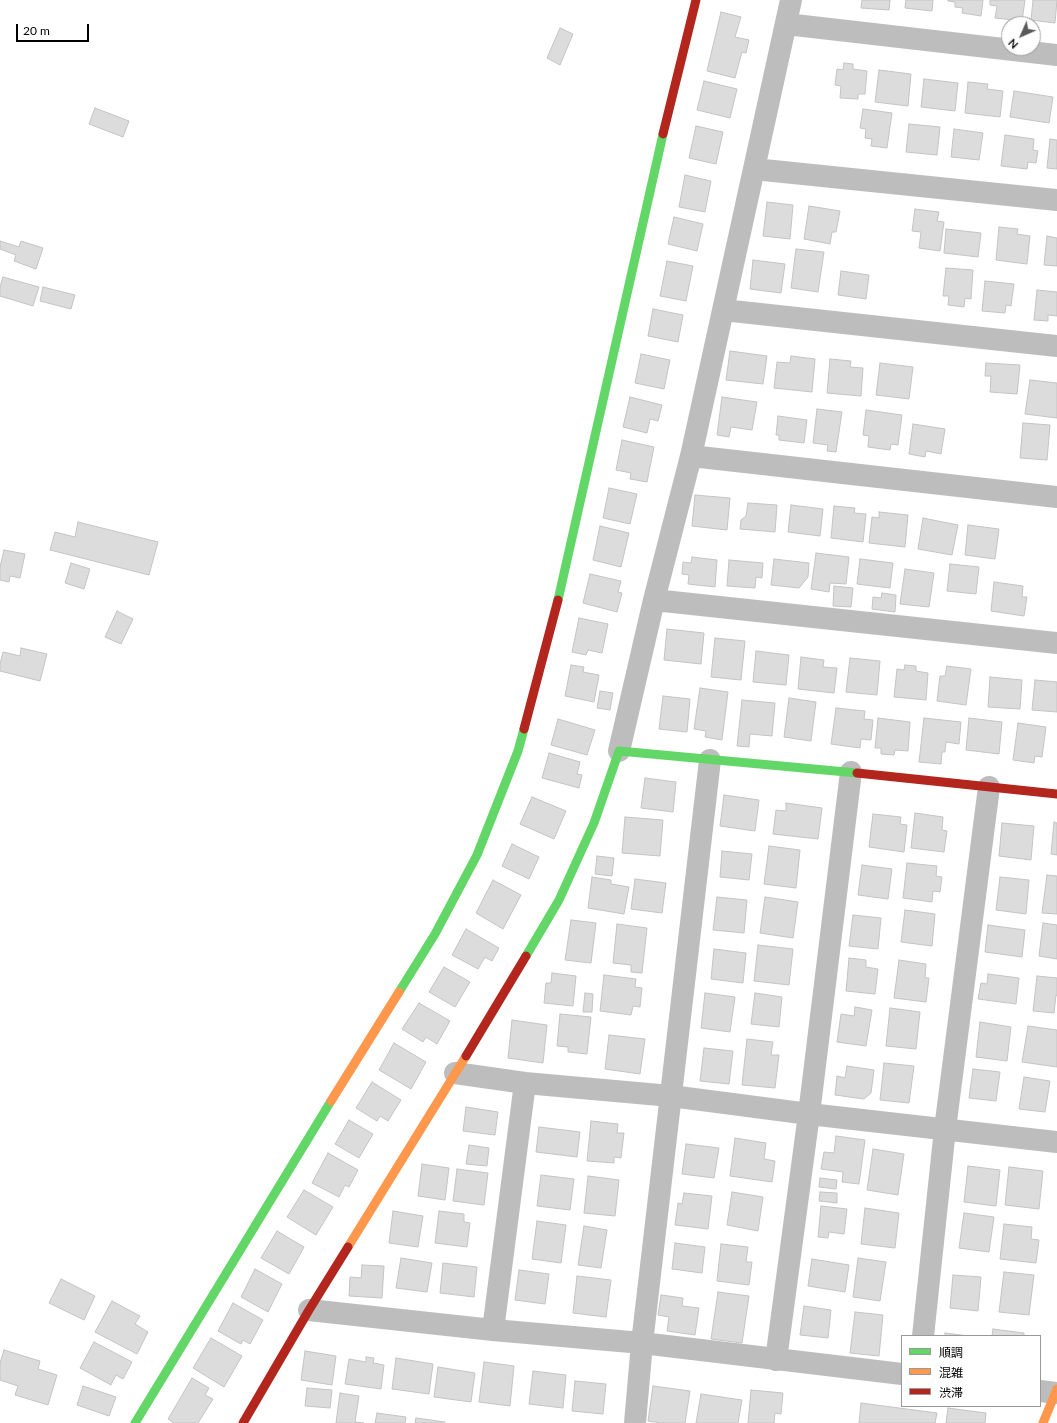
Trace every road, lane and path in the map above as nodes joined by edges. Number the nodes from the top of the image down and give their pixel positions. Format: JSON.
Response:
{"nodes":[{"id":1,"x":696,"y":0,"type":"edge"},
{"id":2,"x":792,"y":0,"type":"edge"},
{"id":3,"x":786,"y":24,"type":"junction"},
{"id":4,"x":1057,"y":55,"type":"edge"},
{"id":5,"x":754,"y":169,"type":"junction"},
{"id":6,"x":1057,"y":200,"type":"edge"},
{"id":7,"x":723,"y":310,"type":"junction"},
{"id":8,"x":1057,"y":346,"type":"edge"},
{"id":9,"x":692,"y":456,"type":"junction"},
{"id":10,"x":1057,"y":497,"type":"edge"},
{"id":11,"x":654,"y":600,"type":"junction"},
{"id":12,"x":1057,"y":643,"type":"edge"},
{"id":13,"x":619,"y":750,"type":"junction"},
{"id":14,"x":710,"y":760,"type":"junction"},
{"id":15,"x":851,"y":772,"type":"junction"},
{"id":16,"x":989,"y":787,"type":"junction"},
{"id":17,"x":1057,"y":794,"type":"edge"},
{"id":18,"x":456,"y":1073,"type":"junction"},
{"id":19,"x":525,"y":1082,"type":"junction"},
{"id":20,"x":671,"y":1096,"type":"junction"},
{"id":21,"x":809,"y":1114,"type":"junction"},
{"id":22,"x":945,"y":1129,"type":"junction"},
{"id":23,"x":1057,"y":1142,"type":"edge"},
{"id":24,"x":309,"y":1310,"type":"junction"},
{"id":25,"x":494,"y":1330,"type":"junction"},
{"id":26,"x":923,"y":1335,"type":"edge"},
{"id":27,"x":642,"y":1343,"type":"junction"},
{"id":28,"x":776,"y":1360,"type":"junction"},
{"id":29,"x":901,"y":1374,"type":"edge"},
{"id":30,"x":1053,"y":1391,"type":"edge"},
{"id":31,"x":135,"y":1423,"type":"edge"},
{"id":32,"x":243,"y":1423,"type":"edge"},
{"id":33,"x":635,"y":1423,"type":"edge"},
{"id":34,"x":1043,"y":1423,"type":"edge"}],
"edges":[{"from":1,"to":31,"type":"street"},
{"from":2,"to":3,"type":"street"},
{"from":3,"to":4,"type":"street"},
{"from":3,"to":5,"type":"street"},
{"from":5,"to":6,"type":"street"},
{"from":5,"to":7,"type":"street"},
{"from":7,"to":8,"type":"street"},
{"from":7,"to":9,"type":"street"},
{"from":9,"to":10,"type":"street"},
{"from":9,"to":11,"type":"street"},
{"from":11,"to":12,"type":"street"},
{"from":11,"to":13,"type":"street"},
{"from":13,"to":14,"type":"street"},
{"from":13,"to":18,"type":"street"},
{"from":14,"to":15,"type":"street"},
{"from":14,"to":20,"type":"street"},
{"from":15,"to":16,"type":"street"},
{"from":15,"to":21,"type":"street"},
{"from":16,"to":17,"type":"street"},
{"from":16,"to":22,"type":"street"},
{"from":18,"to":19,"type":"street"},
{"from":18,"to":24,"type":"street"},
{"from":19,"to":20,"type":"street"},
{"from":19,"to":25,"type":"street"},
{"from":20,"to":21,"type":"street"},
{"from":20,"to":27,"type":"street"},
{"from":21,"to":22,"type":"street"},
{"from":21,"to":28,"type":"street"},
{"from":22,"to":23,"type":"street"},
{"from":22,"to":26,"type":"street"},
{"from":24,"to":25,"type":"street"},
{"from":24,"to":32,"type":"street"},
{"from":25,"to":27,"type":"street"},
{"from":27,"to":28,"type":"street"},
{"from":27,"to":33,"type":"street"},
{"from":28,"to":29,"type":"street"},
{"from":30,"to":34,"type":"street"}]}
